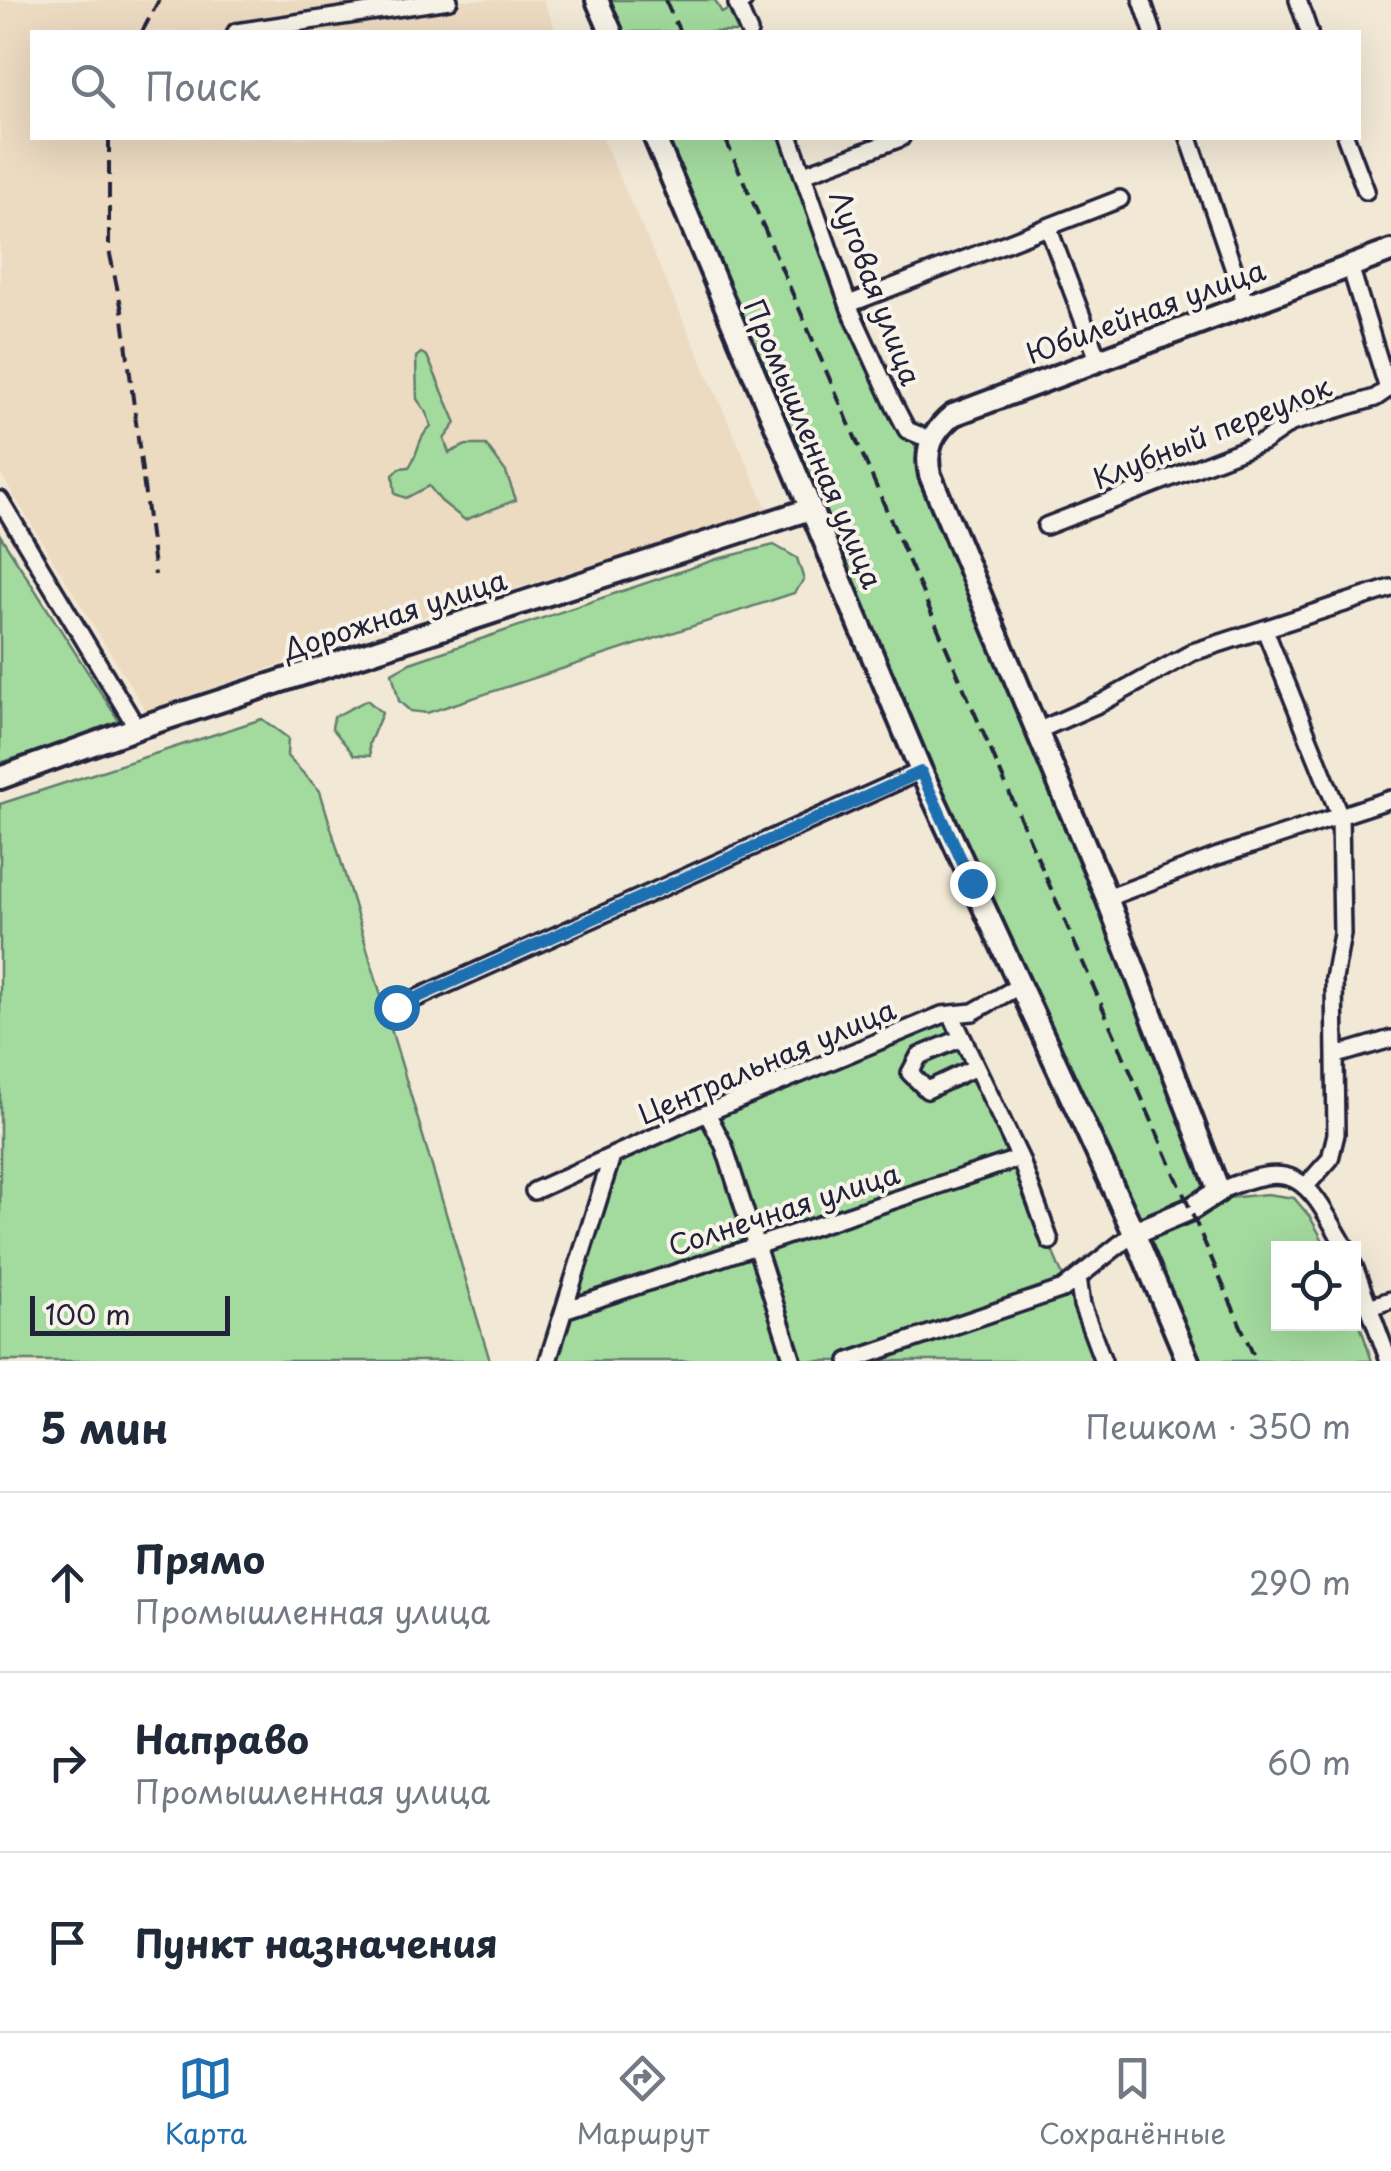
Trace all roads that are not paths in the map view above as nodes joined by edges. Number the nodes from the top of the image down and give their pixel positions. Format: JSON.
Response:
{"nodes":[{"id":1,"x":450,"y":0,"type":"edge"},
{"id":2,"x":598,"y":0,"type":"edge"},
{"id":3,"x":1142,"y":0,"type":"edge"},
{"id":4,"x":1298,"y":0,"type":"edge"},
{"id":5,"x":740,"y":2,"type":"edge"},
{"id":6,"x":249,"y":30,"type":"edge"},
{"id":7,"x":610,"y":30,"type":"edge"},
{"id":8,"x":748,"y":30,"type":"edge"},
{"id":9,"x":1152,"y":30,"type":"edge"},
{"id":10,"x":1308,"y":30,"type":"edge"},
{"id":11,"x":656,"y":140,"type":"edge"},
{"id":12,"x":791,"y":140,"type":"edge"},
{"id":13,"x":896,"y":140,"type":"edge"},
{"id":14,"x":1190,"y":140,"type":"edge"},
{"id":15,"x":1347,"y":140,"type":"edge"},
{"id":16,"x":804,"y":174,"type":"junction"},
{"id":17,"x":1366,"y":190,"type":"dead end"},
{"id":18,"x":1120,"y":199,"type":"dead end"},
{"id":19,"x":1048,"y":227,"type":"junction"},
{"id":20,"x":1391,"y":251,"type":"edge"},
{"id":21,"x":1350,"y":266,"type":"junction"},
{"id":22,"x":849,"y":304,"type":"junction"},
{"id":23,"x":1246,"y":304,"type":"junction"},
{"id":24,"x":1098,"y":359,"type":"junction"},
{"id":25,"x":931,"y":440,"type":"junction"},
{"id":26,"x":0,"y":500,"type":"edge"},
{"id":27,"x":810,"y":509,"type":"junction"},
{"id":28,"x":1046,"y":526,"type":"dead end"},
{"id":29,"x":1391,"y":588,"type":"edge"},
{"id":30,"x":1266,"y":630,"type":"junction"},
{"id":31,"x":137,"y":728,"type":"junction"},
{"id":32,"x":1037,"y":732,"type":"junction"},
{"id":33,"x":921,"y":772,"type":"junction"},
{"id":34,"x":0,"y":778,"type":"edge"},
{"id":35,"x":1391,"y":800,"type":"edge"},
{"id":36,"x":1340,"y":816,"type":"junction"},
{"id":37,"x":1107,"y":898,"type":"junction"},
{"id":38,"x":1020,"y":986,"type":"junction"},
{"id":39,"x":396,"y":1007,"type":"dead end"},
{"id":40,"x":951,"y":1014,"type":"junction"},
{"id":41,"x":962,"y":1038,"type":"junction"},
{"id":42,"x":1391,"y":1039,"type":"edge"},
{"id":43,"x":1337,"y":1055,"type":"junction"},
{"id":44,"x":976,"y":1066,"type":"junction"},
{"id":45,"x":708,"y":1113,"type":"junction"},
{"id":46,"x":612,"y":1156,"type":"junction"},
{"id":47,"x":1020,"y":1158,"type":"junction"},
{"id":48,"x":1305,"y":1187,"type":"junction"},
{"id":49,"x":534,"y":1191,"type":"dead end"},
{"id":50,"x":1219,"y":1191,"type":"junction"},
{"id":51,"x":1134,"y":1233,"type":"junction"},
{"id":52,"x":1050,"y":1241,"type":"dead end"},
{"id":53,"x":1341,"y":1241,"type":"edge"},
{"id":54,"x":756,"y":1244,"type":"junction"},
{"id":55,"x":1078,"y":1277,"type":"junction"},
{"id":56,"x":1361,"y":1284,"type":"edge"},
{"id":57,"x":1391,"y":1300,"type":"edge"},
{"id":58,"x":1370,"y":1307,"type":"junction"},
{"id":59,"x":564,"y":1310,"type":"junction"},
{"id":60,"x":548,"y":1361,"type":"edge"},
{"id":61,"x":794,"y":1361,"type":"edge"},
{"id":62,"x":849,"y":1361,"type":"edge"},
{"id":63,"x":1103,"y":1361,"type":"edge"},
{"id":64,"x":1188,"y":1361,"type":"edge"},
{"id":65,"x":1389,"y":1361,"type":"edge"}],
"edges":[{"from":1,"to":6,"type":"street"},
{"from":2,"to":7,"type":"street"},
{"from":3,"to":9,"type":"street"},
{"from":4,"to":10,"type":"street"},
{"from":5,"to":8,"type":"street"},
{"from":11,"to":27,"type":"street","name":"Промышленная улица"},
{"from":12,"to":16,"type":"street","name":"Луговая улица"},
{"from":13,"to":16,"type":"street"},
{"from":14,"to":23,"type":"street"},
{"from":15,"to":17,"type":"street"},
{"from":16,"to":22,"type":"street","name":"Луговая улица"},
{"from":18,"to":19,"type":"street"},
{"from":19,"to":22,"type":"street"},
{"from":19,"to":24,"type":"street"},
{"from":20,"to":21,"type":"street","name":"Юбилейная улица"},
{"from":21,"to":23,"type":"street","name":"Юбилейная улица"},
{"from":21,"to":28,"type":"street","name":"Клубный переулок"},
{"from":22,"to":25,"type":"street","name":"Луговая улица"},
{"from":23,"to":24,"type":"street","name":"Юбилейная улица"},
{"from":24,"to":25,"type":"street","name":"Юбилейная улица"},
{"from":25,"to":32,"type":"street"},
{"from":26,"to":31,"type":"street"},
{"from":27,"to":31,"type":"street","name":"Дорожная улица"},
{"from":27,"to":33,"type":"street","name":"Промышленная улица"},
{"from":29,"to":30,"type":"street"},
{"from":30,"to":32,"type":"street"},
{"from":30,"to":36,"type":"street"},
{"from":31,"to":34,"type":"street","name":"Дорожная улица"},
{"from":32,"to":37,"type":"street"},
{"from":33,"to":38,"type":"street","name":"Промышленная улица"},
{"from":33,"to":39,"type":"street"},
{"from":35,"to":36,"type":"street"},
{"from":36,"to":37,"type":"street"},
{"from":36,"to":43,"type":"street"},
{"from":37,"to":50,"type":"street"},
{"from":38,"to":40,"type":"street","name":"Центральная улица"},
{"from":38,"to":51,"type":"street","name":"Промышленная улица"},
{"from":40,"to":41,"type":"street"},
{"from":40,"to":45,"type":"street","name":"Центральная улица"},
{"from":41,"to":44,"type":"street"},
{"from":41,"to":44,"type":"street"},
{"from":42,"to":43,"type":"street"},
{"from":43,"to":48,"type":"street"},
{"from":44,"to":47,"type":"street"},
{"from":45,"to":46,"type":"street","name":"Центральная улица"},
{"from":45,"to":54,"type":"street"},
{"from":46,"to":49,"type":"street","name":"Центральная улица"},
{"from":46,"to":59,"type":"street"},
{"from":47,"to":52,"type":"street"},
{"from":47,"to":54,"type":"street","name":"Солнечная улица"},
{"from":48,"to":50,"type":"street"},
{"from":48,"to":53,"type":"street"},
{"from":50,"to":51,"type":"street"},
{"from":51,"to":55,"type":"street"},
{"from":51,"to":64,"type":"street","name":"Промышленная улица"},
{"from":54,"to":59,"type":"street","name":"Солнечная улица"},
{"from":54,"to":61,"type":"street"},
{"from":55,"to":62,"type":"street"},
{"from":55,"to":63,"type":"street"},
{"from":56,"to":58,"type":"street"},
{"from":57,"to":58,"type":"street"},
{"from":58,"to":65,"type":"street"},
{"from":59,"to":60,"type":"street"}]}
